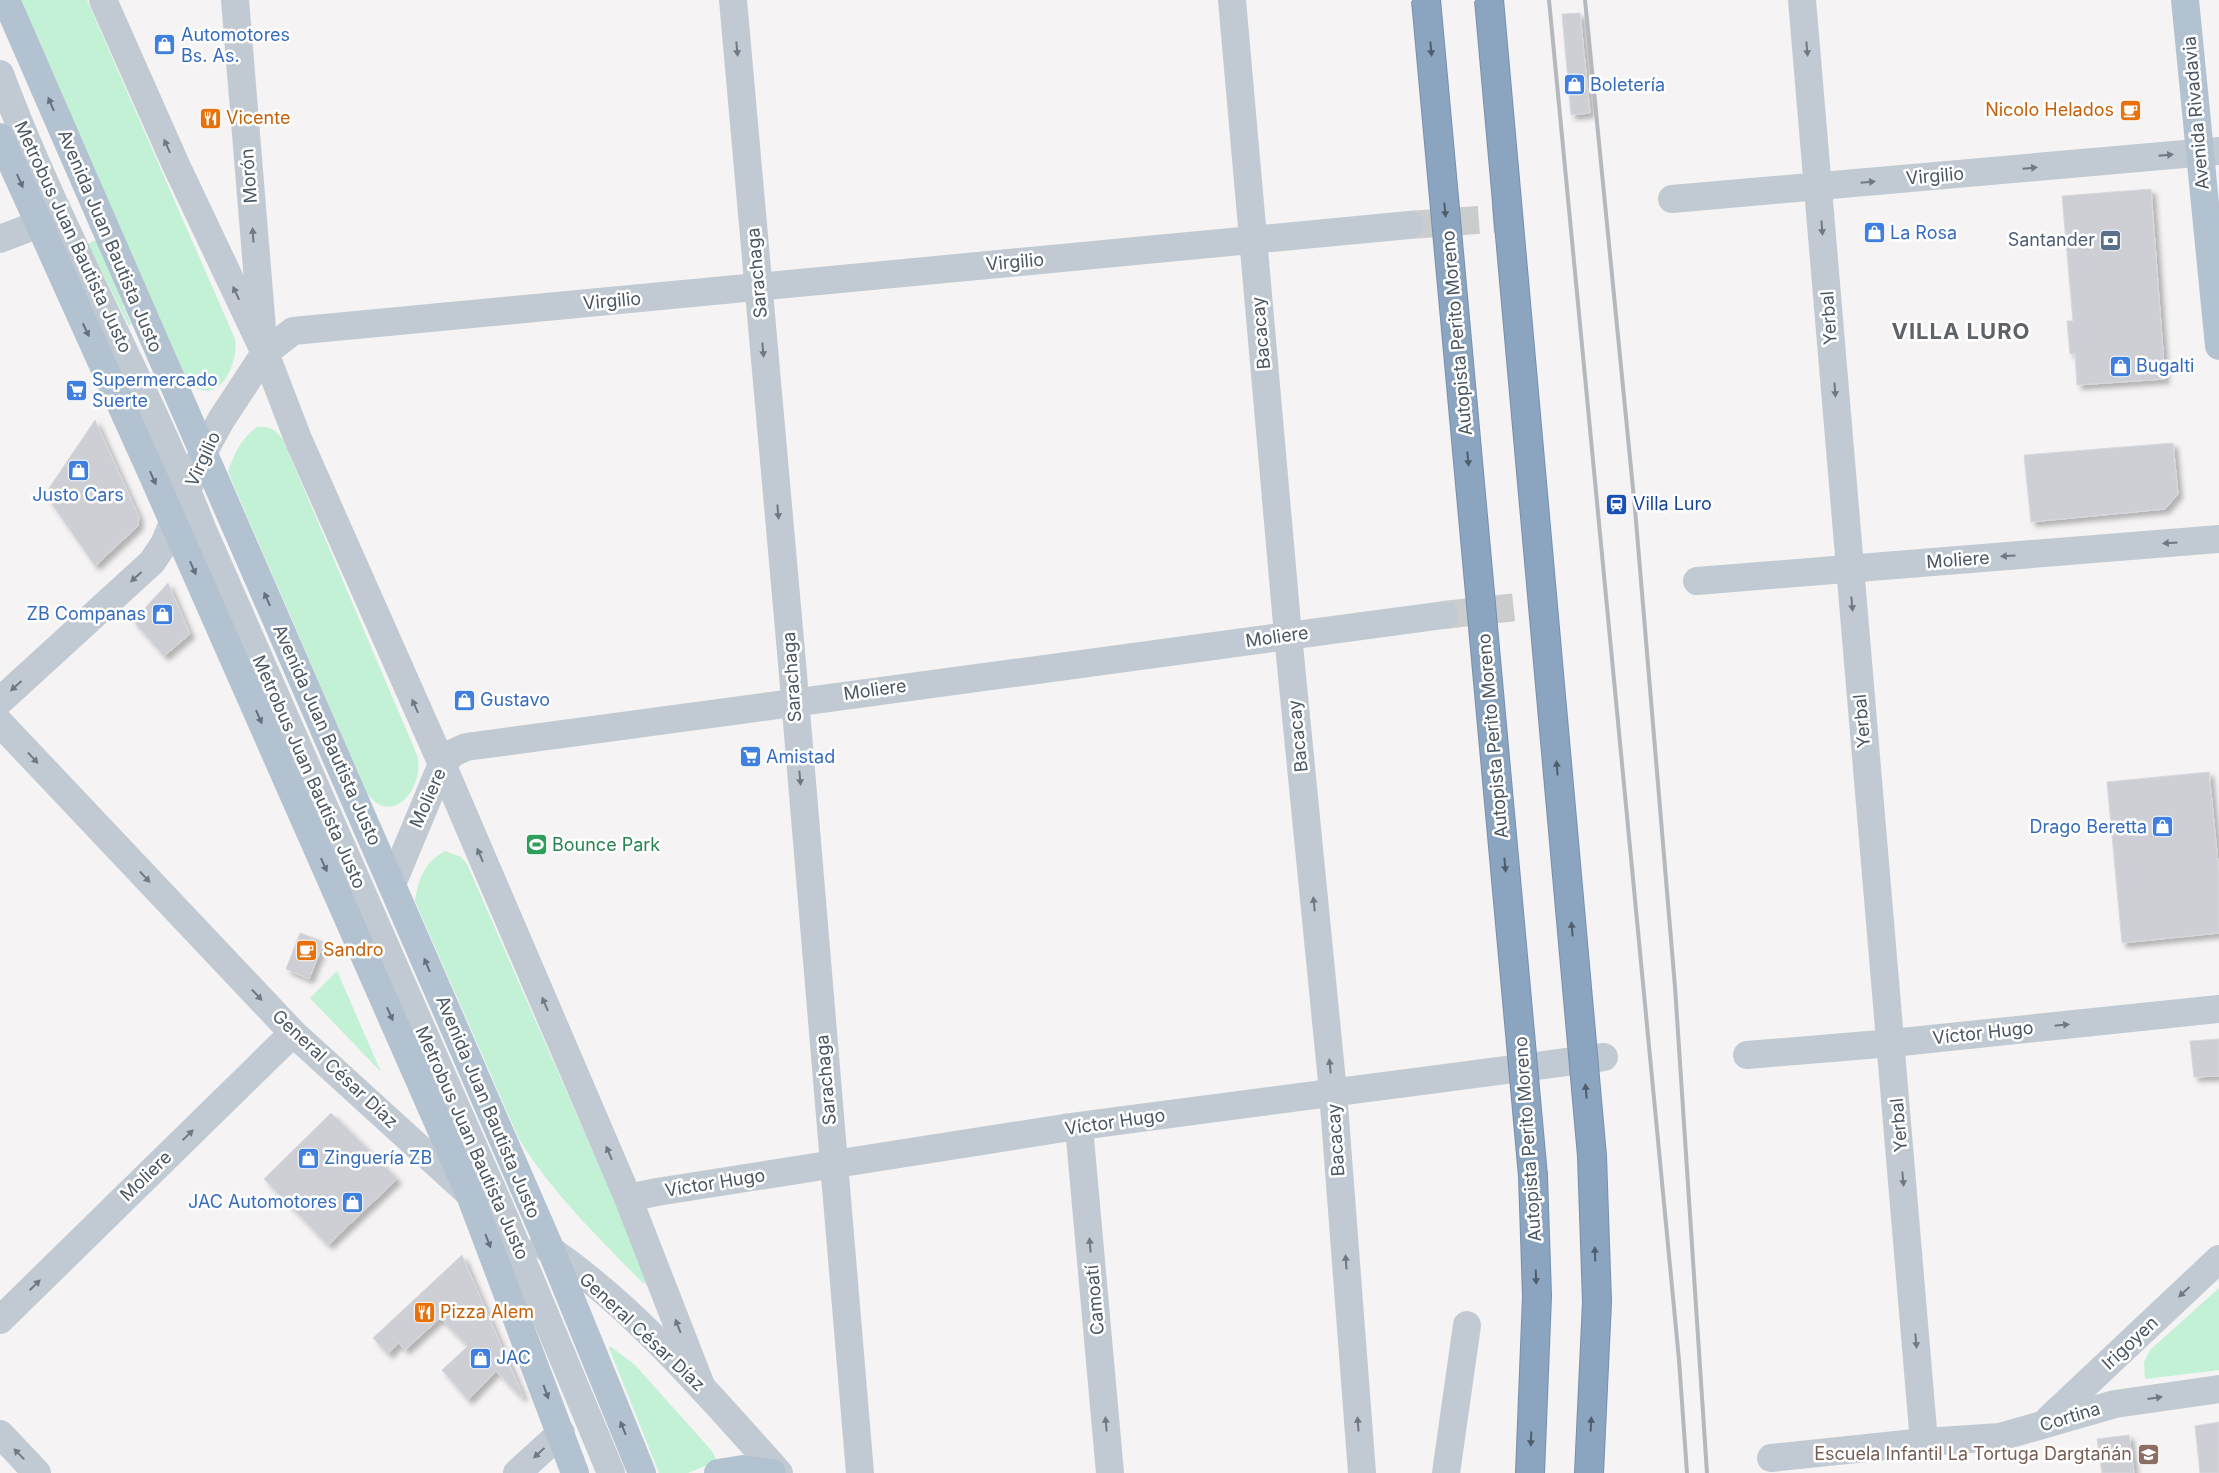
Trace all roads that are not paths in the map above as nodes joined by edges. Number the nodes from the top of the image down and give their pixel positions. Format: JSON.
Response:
{"nodes":[{"id":1,"x":6,"y":0,"type":"edge"},
{"id":2,"x":103,"y":0,"type":"edge"},
{"id":3,"x":235,"y":0,"type":"edge"},
{"id":4,"x":733,"y":0,"type":"edge"},
{"id":5,"x":1232,"y":0,"type":"edge"},
{"id":6,"x":1426,"y":0,"type":"edge"},
{"id":7,"x":1489,"y":0,"type":"edge"},
{"id":8,"x":1802,"y":0,"type":"edge"},
{"id":9,"x":2185,"y":0,"type":"edge"},
{"id":10,"x":0,"y":74,"type":"edge"},
{"id":11,"x":0,"y":137,"type":"edge"},
{"id":12,"x":2209,"y":152,"type":"edge"},
{"id":13,"x":1819,"y":186,"type":"junction"},
{"id":14,"x":1672,"y":199,"type":"dead end"},
{"id":15,"x":39,"y":224,"type":"junction"},
{"id":16,"x":1409,"y":225,"type":"tunnel mouth"},
{"id":17,"x":0,"y":239,"type":"edge"},
{"id":18,"x":1253,"y":240,"type":"junction"},
{"id":19,"x":758,"y":287,"type":"junction"},
{"id":20,"x":2219,"y":346,"type":"edge"},
{"id":21,"x":265,"y":353,"type":"junction"},
{"id":22,"x":203,"y":454,"type":"junction"},
{"id":23,"x":188,"y":490,"type":"junction"},
{"id":24,"x":173,"y":524,"type":"junction"},
{"id":25,"x":2219,"y":539,"type":"edge"},
{"id":26,"x":1848,"y":568,"type":"junction"},
{"id":27,"x":1697,"y":580,"type":"dead end"},
{"id":28,"x":1444,"y":615,"type":"tunnel mouth"},
{"id":29,"x":1288,"y":635,"type":"junction"},
{"id":30,"x":0,"y":701,"type":"edge"},
{"id":31,"x":795,"y":702,"type":"junction"},
{"id":32,"x":0,"y":723,"type":"edge"},
{"id":33,"x":442,"y":764,"type":"junction"},
{"id":34,"x":392,"y":884,"type":"junction"},
{"id":35,"x":2219,"y":1009,"type":"edge"},
{"id":36,"x":293,"y":1032,"type":"junction"},
{"id":37,"x":1892,"y":1043,"type":"junction"},
{"id":38,"x":1747,"y":1055,"type":"dead end"},
{"id":39,"x":1604,"y":1057,"type":"dead end"},
{"id":40,"x":1333,"y":1092,"type":"junction"},
{"id":41,"x":1079,"y":1127,"type":"junction"},
{"id":42,"x":833,"y":1165,"type":"junction"},
{"id":43,"x":470,"y":1195,"type":"junction"},
{"id":44,"x":628,"y":1198,"type":"junction"},
{"id":45,"x":506,"y":1221,"type":"junction"},
{"id":46,"x":550,"y":1250,"type":"junction"},
{"id":47,"x":2219,"y":1259,"type":"edge"},
{"id":48,"x":0,"y":1320,"type":"edge"},
{"id":49,"x":1467,"y":1324,"type":"dead end"},
{"id":50,"x":2101,"y":1370,"type":"junction"},
{"id":51,"x":702,"y":1388,"type":"junction"},
{"id":52,"x":2219,"y":1389,"type":"edge"},
{"id":53,"x":2115,"y":1404,"type":"junction"},
{"id":54,"x":2041,"y":1427,"type":"junction"},
{"id":55,"x":561,"y":1433,"type":"junction"},
{"id":56,"x":0,"y":1434,"type":"edge"},
{"id":57,"x":1924,"y":1442,"type":"junction"},
{"id":58,"x":1771,"y":1458,"type":"dead end"},
{"id":59,"x":37,"y":1473,"type":"edge"},
{"id":60,"x":518,"y":1473,"type":"edge"},
{"id":61,"x":575,"y":1473,"type":"edge"},
{"id":62,"x":611,"y":1473,"type":"edge"},
{"id":63,"x":642,"y":1473,"type":"edge"},
{"id":64,"x":718,"y":1473,"type":"edge"},
{"id":65,"x":772,"y":1473,"type":"edge"},
{"id":66,"x":779,"y":1473,"type":"edge"},
{"id":67,"x":860,"y":1473,"type":"edge"},
{"id":68,"x":1110,"y":1473,"type":"edge"},
{"id":69,"x":1362,"y":1473,"type":"edge"},
{"id":70,"x":1446,"y":1473,"type":"edge"},
{"id":71,"x":1530,"y":1473,"type":"edge"},
{"id":72,"x":1589,"y":1473,"type":"edge"}],
"edges":[{"from":22,"to":1,"type":"main road","name":"Avenida Juan Bautista Justo","one_way":true},
{"from":21,"to":2,"type":"street","one_way":true},
{"from":21,"to":3,"type":"street","name":"Morón","one_way":true},
{"from":4,"to":19,"type":"street","name":"Sarachaga","one_way":true},
{"from":5,"to":18,"type":"street","name":"Bacacay"},
{"from":6,"to":71,"type":"highway","name":"Autopista Perito Moreno","one_way":true,"bridge":true},
{"from":72,"to":7,"type":"highway","one_way":true,"bridge":true},
{"from":8,"to":13,"type":"street","name":"Yerbal","one_way":true},
{"from":9,"to":12,"type":"main road","name":"Avenida Rivadavia"},
{"from":10,"to":23,"type":"street","name":"Metrobus Juan Bautista Justo"},
{"from":11,"to":15,"type":"main road","one_way":true},
{"from":13,"to":12,"type":"street","name":"Virgilio","one_way":true},
{"from":12,"to":20,"type":"main road","name":"Avenida Rivadavia"},
{"from":13,"to":14,"type":"street","name":"Virgilio"},
{"from":13,"to":26,"type":"street","name":"Yerbal","one_way":true},
{"from":15,"to":17,"type":"street"},
{"from":15,"to":24,"type":"main road","one_way":true},
{"from":16,"to":18,"type":"street","name":"Virgilio"},
{"from":18,"to":19,"type":"street","name":"Virgilio"},
{"from":18,"to":29,"type":"street","name":"Bacacay"},
{"from":19,"to":21,"type":"street","name":"Virgilio"},
{"from":19,"to":31,"type":"street","name":"Sarachaga","one_way":true},
{"from":21,"to":22,"type":"street","name":"Virgilio"},
{"from":33,"to":21,"type":"street","one_way":true},
{"from":22,"to":23,"type":"street","name":"Virgilio"},
{"from":34,"to":22,"type":"main road","name":"Avenida Juan Bautista Justo","one_way":true},
{"from":23,"to":24,"type":"street","name":"Virgilio"},
{"from":23,"to":45,"type":"street","name":"Metrobus Juan Bautista Justo"},
{"from":24,"to":30,"type":"street","name":"Virgilio","one_way":true},
{"from":24,"to":43,"type":"main road","one_way":true},
{"from":25,"to":26,"type":"street","name":"Moliere","one_way":true},
{"from":26,"to":27,"type":"street","name":"Moliere"},
{"from":26,"to":37,"type":"street","name":"Yerbal","one_way":true},
{"from":28,"to":29,"type":"street","name":"Moliere"},
{"from":29,"to":31,"type":"street","name":"Moliere"},
{"from":40,"to":29,"type":"street","name":"Bacacay","one_way":true},
{"from":31,"to":33,"type":"street","name":"Moliere"},
{"from":31,"to":42,"type":"street","name":"Sarachaga","one_way":true},
{"from":32,"to":36,"type":"street","name":"General César Díaz","one_way":true},
{"from":33,"to":34,"type":"street","name":"Moliere"},
{"from":44,"to":33,"type":"street","one_way":true},
{"from":46,"to":34,"type":"main road","name":"Avenida Juan Bautista Justo","one_way":true},
{"from":37,"to":35,"type":"street","name":"Víctor Hugo","one_way":true},
{"from":36,"to":43,"type":"street","name":"General César Díaz"},
{"from":48,"to":36,"type":"street","name":"Moliere","one_way":true},
{"from":37,"to":38,"type":"street","name":"Víctor Hugo"},
{"from":37,"to":57,"type":"street","name":"Yerbal","one_way":true},
{"from":39,"to":40,"type":"street","name":"Víctor Hugo"},
{"from":40,"to":41,"type":"street","name":"Víctor Hugo"},
{"from":69,"to":40,"type":"street","name":"Bacacay","one_way":true},
{"from":41,"to":42,"type":"street","name":"Víctor Hugo"},
{"from":68,"to":41,"type":"street","name":"Camoatí","one_way":true},
{"from":42,"to":44,"type":"street","name":"Víctor Hugo"},
{"from":42,"to":67,"type":"street","name":"Sarachaga"},
{"from":43,"to":45,"type":"street","name":"General César Díaz"},
{"from":43,"to":55,"type":"main road","one_way":true},
{"from":51,"to":44,"type":"street","one_way":true},
{"from":45,"to":46,"type":"street","name":"General César Díaz"},
{"from":45,"to":62,"type":"street","name":"Metrobus Juan Bautista Justo"},
{"from":46,"to":51,"type":"street","name":"General César Díaz"},
{"from":63,"to":46,"type":"main road","name":"Avenida Juan Bautista Justo","one_way":true},
{"from":47,"to":50,"type":"street","name":"Irigoyen","one_way":true},
{"from":49,"to":70,"type":"street"},
{"from":50,"to":53,"type":"street"},
{"from":50,"to":54,"type":"street","name":"Irigoyen"},
{"from":51,"to":66,"type":"street","name":"General César Díaz"},
{"from":53,"to":52,"type":"street","name":"Cortina","one_way":true},
{"from":53,"to":54,"type":"street","name":"Cortina"},
{"from":54,"to":57,"type":"street","name":"Cortina"},
{"from":55,"to":60,"type":"street","one_way":true},
{"from":55,"to":61,"type":"main road"},
{"from":59,"to":56,"type":"street","one_way":true},
{"from":57,"to":58,"type":"street","name":"Cortina"},
{"from":64,"to":65,"type":"main road"}]}
